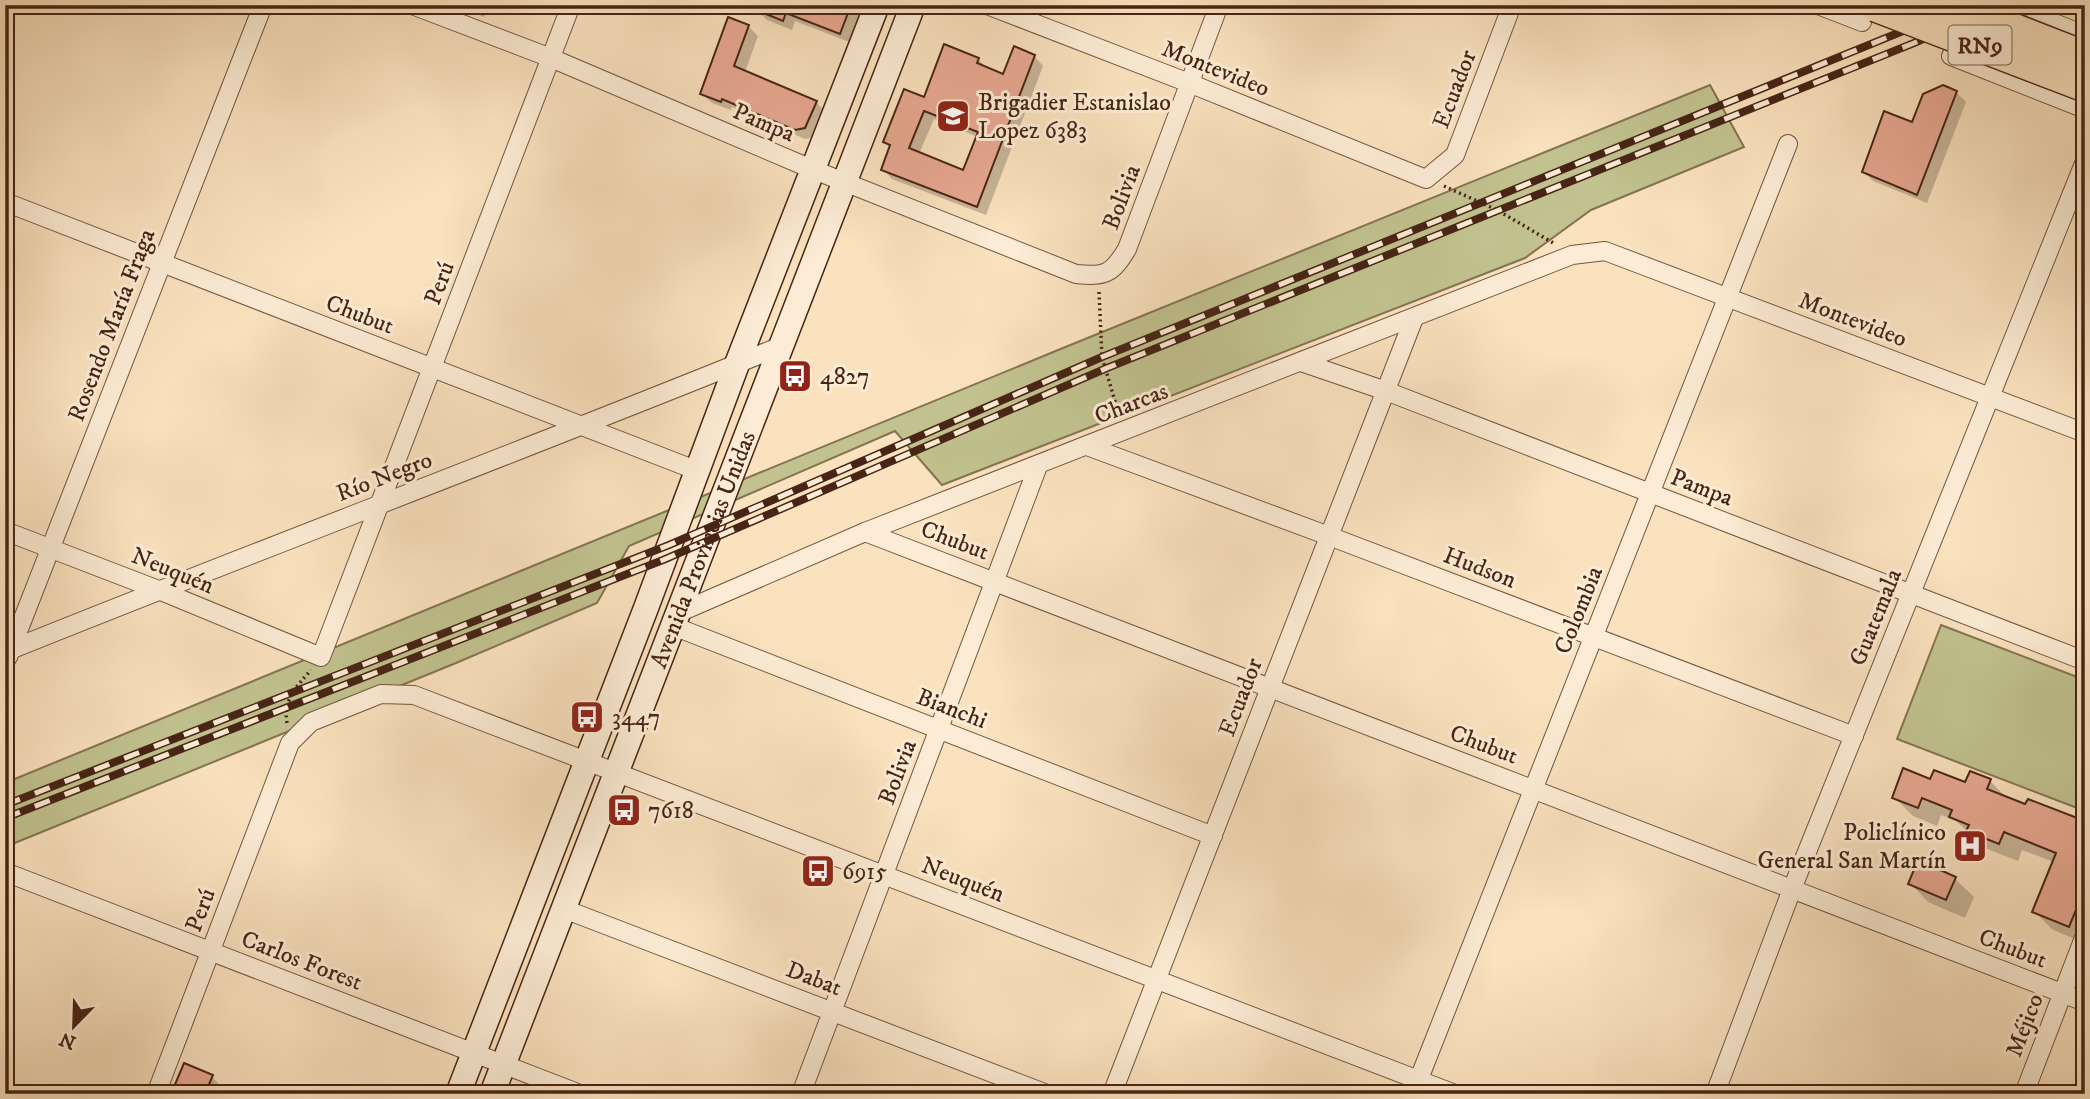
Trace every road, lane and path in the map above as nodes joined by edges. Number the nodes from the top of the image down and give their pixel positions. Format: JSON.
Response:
{"nodes":[{"id":1,"x":263,"y":5,"type":"edge"},
{"id":2,"x":412,"y":5,"type":"edge"},
{"id":3,"x":571,"y":5,"type":"edge"},
{"id":4,"x":877,"y":5,"type":"edge"},
{"id":5,"x":913,"y":5,"type":"edge"},
{"id":6,"x":987,"y":5,"type":"edge"},
{"id":7,"x":1219,"y":5,"type":"edge"},
{"id":8,"x":1512,"y":5,"type":"edge"},
{"id":9,"x":1949,"y":5,"type":"edge"},
{"id":10,"x":1829,"y":7,"type":"edge"},
{"id":11,"x":1869,"y":14,"type":"edge"},
{"id":12,"x":2036,"y":16,"type":"dead end"},
{"id":13,"x":2085,"y":35,"type":"edge"},
{"id":14,"x":1951,"y":56,"type":"dead end"},
{"id":15,"x":551,"y":58,"type":"junction"},
{"id":16,"x":2085,"y":58,"type":"edge"},
{"id":17,"x":1189,"y":83,"type":"junction"},
{"id":18,"x":2085,"y":85,"type":"edge"},
{"id":19,"x":2085,"y":109,"type":"edge"},
{"id":20,"x":1788,"y":144,"type":"dead end"},
{"id":21,"x":2085,"y":160,"type":"edge"},
{"id":22,"x":814,"y":170,"type":"junction"},
{"id":23,"x":1426,"y":178,"type":"junction"},
{"id":24,"x":845,"y":182,"type":"junction"},
{"id":25,"x":5,"y":202,"type":"edge"},
{"id":26,"x":1605,"y":251,"type":"joint"},
{"id":27,"x":1572,"y":255,"type":"junction"},
{"id":28,"x":161,"y":263,"type":"junction"},
{"id":29,"x":1098,"y":276,"type":"junction"},
{"id":30,"x":1727,"y":297,"type":"junction"},
{"id":31,"x":1413,"y":318,"type":"junction"},
{"id":32,"x":781,"y":346,"type":"junction"},
{"id":33,"x":1301,"y":362,"type":"junction"},
{"id":34,"x":737,"y":364,"type":"junction"},
{"id":35,"x":432,"y":368,"type":"junction"},
{"id":36,"x":1386,"y":391,"type":"junction"},
{"id":37,"x":1990,"y":397,"type":"junction"},
{"id":38,"x":583,"y":426,"type":"junction"},
{"id":39,"x":1123,"y":432,"type":"junction"},
{"id":40,"x":2085,"y":433,"type":"edge"},
{"id":41,"x":1087,"y":446,"type":"junction"},
{"id":42,"x":1038,"y":466,"type":"junction"},
{"id":43,"x":698,"y":471,"type":"junction"},
{"id":44,"x":1650,"y":493,"type":"junction"},
{"id":45,"x":381,"y":503,"type":"junction"},
{"id":46,"x":5,"y":531,"type":"edge"},
{"id":47,"x":865,"y":532,"type":"junction"},
{"id":48,"x":1329,"y":536,"type":"junction"},
{"id":49,"x":50,"y":548,"type":"junction"},
{"id":50,"x":995,"y":582,"type":"junction"},
{"id":51,"x":161,"y":591,"type":"junction"},
{"id":52,"x":1911,"y":594,"type":"junction"},
{"id":53,"x":676,"y":619,"type":"junction"},
{"id":54,"x":1593,"y":637,"type":"junction"},
{"id":55,"x":7,"y":655,"type":"edge"},
{"id":56,"x":321,"y":657,"type":"junction"},
{"id":57,"x":2085,"y":661,"type":"edge"},
{"id":58,"x":1270,"y":688,"type":"junction"},
{"id":59,"x":939,"y":729,"type":"junction"},
{"id":60,"x":1854,"y":737,"type":"junction"},
{"id":61,"x":290,"y":743,"type":"junction"},
{"id":62,"x":586,"y":761,"type":"junction"},
{"id":63,"x":616,"y":772,"type":"junction"},
{"id":64,"x":1534,"y":789,"type":"junction"},
{"id":65,"x":1213,"y":836,"type":"junction"},
{"id":66,"x":5,"y":872,"type":"edge"},
{"id":67,"x":884,"y":875,"type":"junction"},
{"id":68,"x":1793,"y":889,"type":"junction"},
{"id":69,"x":564,"y":909,"type":"junction"},
{"id":70,"x":2085,"y":935,"type":"edge"},
{"id":71,"x":210,"y":951,"type":"junction"},
{"id":72,"x":1157,"y":979,"type":"junction"},
{"id":73,"x":2063,"y":993,"type":"junction"},
{"id":74,"x":2085,"y":1002,"type":"edge"},
{"id":75,"x":833,"y":1012,"type":"junction"},
{"id":76,"x":473,"y":1052,"type":"junction"},
{"id":77,"x":503,"y":1064,"type":"junction"},
{"id":78,"x":1416,"y":1087,"type":"edge"},
{"id":79,"x":156,"y":1094,"type":"edge"},
{"id":80,"x":457,"y":1094,"type":"edge"},
{"id":81,"x":492,"y":1094,"type":"edge"},
{"id":82,"x":580,"y":1094,"type":"edge"},
{"id":83,"x":801,"y":1094,"type":"edge"},
{"id":84,"x":1047,"y":1094,"type":"edge"},
{"id":85,"x":1112,"y":1094,"type":"edge"},
{"id":86,"x":1455,"y":1094,"type":"edge"},
{"id":87,"x":1715,"y":1094,"type":"edge"},
{"id":88,"x":2024,"y":1094,"type":"edge"}],
"edges":[{"from":1,"to":28,"type":"street","name":"Rosendo María Fraga"},
{"from":2,"to":15,"type":"street","name":"Pampa"},
{"from":3,"to":15,"type":"street","name":"Perú"},
{"from":4,"to":22,"type":"main road","name":"Avenida Provincias Unidas"},
{"from":5,"to":24,"type":"main road","name":"Avenida Provincias Unidas"},
{"from":6,"to":17,"type":"street","name":"Montevideo"},
{"from":7,"to":17,"type":"street","name":"Bolivia"},
{"from":8,"to":23,"type":"street","name":"Ecuador"},
{"from":9,"to":16,"type":"highway","number":"RN9","bridge":true},
{"from":10,"to":11,"type":"street"},
{"from":11,"to":18,"type":"highway","number":"RN9","bridge":true},
{"from":12,"to":13,"type":"street"},
{"from":14,"to":19,"type":"street"},
{"from":15,"to":22,"type":"street","name":"Pampa"},
{"from":15,"to":35,"type":"street","name":"Perú"},
{"from":17,"to":23,"type":"street","name":"Montevideo"},
{"from":17,"to":29,"type":"street","name":"Bolivia"},
{"from":20,"to":30,"type":"street","name":"Colombia"},
{"from":21,"to":37,"type":"street","name":"Guatemala"},
{"from":22,"to":24,"type":"street","name":"Pampa"},
{"from":22,"to":34,"type":"main road","name":"Avenida Provincias Unidas"},
{"from":23,"to":27,"type":"path"},
{"from":24,"to":29,"type":"street","name":"Pampa"},
{"from":24,"to":32,"type":"main road","name":"Avenida Provincias Unidas"},
{"from":25,"to":28,"type":"street","name":"Chubut"},
{"from":26,"to":27,"type":"street","name":"Charcas"},
{"from":26,"to":30,"type":"street","name":"Montevideo"},
{"from":27,"to":31,"type":"street","name":"Charcas"},
{"from":28,"to":35,"type":"street","name":"Chubut"},
{"from":28,"to":49,"type":"street","name":"Rosendo María Fraga"},
{"from":29,"to":39,"type":"path"},
{"from":30,"to":37,"type":"street","name":"Montevideo"},
{"from":30,"to":44,"type":"street","name":"Colombia"},
{"from":31,"to":33,"type":"street","name":"Charcas"},
{"from":31,"to":36,"type":"street","name":"Ecuador"},
{"from":32,"to":34,"type":"street","name":"Río Negro"},
{"from":32,"to":53,"type":"main road","name":"Avenida Provincias Unidas"},
{"from":33,"to":36,"type":"street","name":"Pampa"},
{"from":33,"to":39,"type":"street","name":"Charcas"},
{"from":34,"to":38,"type":"street","name":"Río Negro"},
{"from":34,"to":43,"type":"main road","name":"Avenida Provincias Unidas"},
{"from":35,"to":38,"type":"street","name":"Chubut"},
{"from":35,"to":45,"type":"street","name":"Perú"},
{"from":36,"to":44,"type":"street","name":"Pampa"},
{"from":36,"to":48,"type":"street","name":"Ecuador"},
{"from":37,"to":40,"type":"street","name":"Montevideo"},
{"from":37,"to":52,"type":"street","name":"Guatemala"},
{"from":38,"to":43,"type":"street","name":"Chubut"},
{"from":38,"to":45,"type":"street","name":"Río Negro"},
{"from":39,"to":41,"type":"street","name":"Charcas"},
{"from":41,"to":42,"type":"street","name":"Charcas"},
{"from":41,"to":48,"type":"street","name":"Hudson"},
{"from":42,"to":47,"type":"street","name":"Charcas"},
{"from":42,"to":50,"type":"street","name":"Bolivia"},
{"from":43,"to":62,"type":"main road","name":"Avenida Provincias Unidas"},
{"from":44,"to":52,"type":"street","name":"Pampa"},
{"from":44,"to":54,"type":"street","name":"Colombia"},
{"from":45,"to":51,"type":"street","name":"Río Negro"},
{"from":45,"to":56,"type":"street","name":"Perú"},
{"from":46,"to":49,"type":"street","name":"Neuquén"},
{"from":47,"to":50,"type":"street","name":"Chubut"},
{"from":47,"to":53,"type":"street","name":"Charcas"},
{"from":48,"to":54,"type":"street","name":"Hudson"},
{"from":48,"to":58,"type":"street","name":"Ecuador"},
{"from":49,"to":51,"type":"street","name":"Neuquén"},
{"from":49,"to":55,"type":"street","name":"Rosendo María Fraga"},
{"from":50,"to":58,"type":"street","name":"Chubut"},
{"from":50,"to":59,"type":"street","name":"Bolivia"},
{"from":51,"to":55,"type":"street","name":"Río Negro"},
{"from":51,"to":56,"type":"street","name":"Neuquén"},
{"from":52,"to":57,"type":"street","name":"Pampa"},
{"from":52,"to":60,"type":"street","name":"Guatemala"},
{"from":53,"to":59,"type":"street","name":"Bianchi"},
{"from":53,"to":63,"type":"main road","name":"Avenida Provincias Unidas"},
{"from":54,"to":60,"type":"street","name":"Hudson"},
{"from":54,"to":64,"type":"street","name":"Colombia"},
{"from":56,"to":61,"type":"path"},
{"from":58,"to":64,"type":"street","name":"Chubut"},
{"from":58,"to":65,"type":"street","name":"Ecuador"},
{"from":59,"to":65,"type":"street","name":"Bianchi"},
{"from":59,"to":67,"type":"street","name":"Bolivia"},
{"from":60,"to":68,"type":"street","name":"Guatemala"},
{"from":61,"to":62,"type":"street","name":"Neuquén"},
{"from":61,"to":71,"type":"street","name":"Perú"},
{"from":62,"to":63,"type":"street","name":"Neuquén"},
{"from":62,"to":76,"type":"main road","name":"Avenida Provincias Unidas"},
{"from":63,"to":67,"type":"street","name":"Neuquén"},
{"from":63,"to":69,"type":"main road","name":"Avenida Provincias Unidas"},
{"from":64,"to":68,"type":"street","name":"Chubut"},
{"from":64,"to":78,"type":"street","name":"Colombia"},
{"from":65,"to":72,"type":"street","name":"Ecuador"},
{"from":66,"to":71,"type":"street","name":"Carlos Forest"},
{"from":67,"to":72,"type":"street","name":"Neuquén"},
{"from":67,"to":75,"type":"street","name":"Bolivia"},
{"from":68,"to":73,"type":"street","name":"Chubut"},
{"from":68,"to":87,"type":"street","name":"Guatemala"},
{"from":69,"to":75,"type":"street","name":"Dabat"},
{"from":69,"to":77,"type":"main road","name":"Avenida Provincias Unidas"},
{"from":70,"to":73,"type":"street","name":"Méjico"},
{"from":71,"to":76,"type":"street","name":"Carlos Forest"},
{"from":71,"to":79,"type":"street","name":"Perú"},
{"from":72,"to":78,"type":"street","name":"Neuquén"},
{"from":72,"to":85,"type":"street","name":"Ecuador"},
{"from":73,"to":74,"type":"street","name":"Chubut"},
{"from":73,"to":88,"type":"street","name":"Méjico"},
{"from":75,"to":83,"type":"street","name":"Bolivia"},
{"from":75,"to":84,"type":"street","name":"Dabat"},
{"from":76,"to":77,"type":"street","name":"Carlos Forest"},
{"from":76,"to":80,"type":"main road","name":"Avenida Provincias Unidas"},
{"from":77,"to":81,"type":"main road","name":"Avenida Provincias Unidas"},
{"from":77,"to":82,"type":"street","name":"Carlos Forest"},
{"from":78,"to":86,"type":"street","name":"Neuquén"}]}
